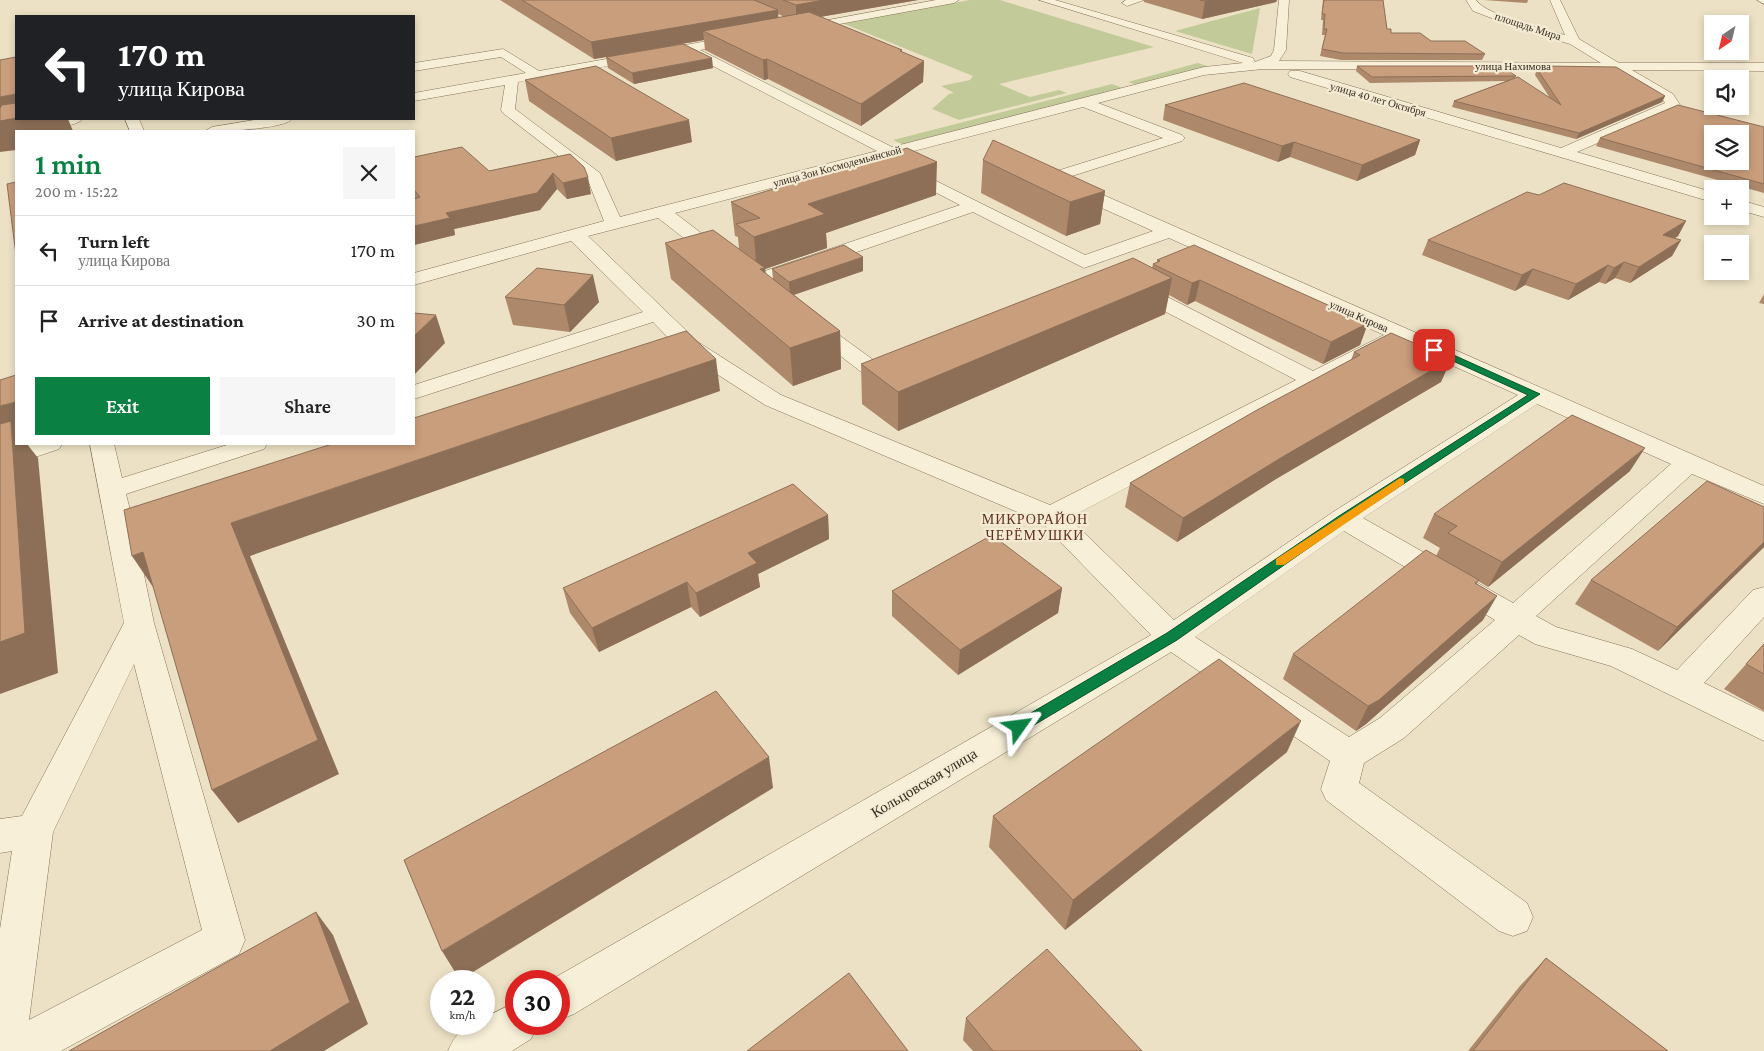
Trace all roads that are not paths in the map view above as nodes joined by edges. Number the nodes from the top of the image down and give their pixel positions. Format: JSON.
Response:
{"nodes":[{"id":1,"x":954,"y":0,"type":"edge"},
{"id":2,"x":1044,"y":0,"type":"edge"},
{"id":3,"x":1139,"y":0,"type":"edge"},
{"id":4,"x":1284,"y":0,"type":"edge"},
{"id":5,"x":1471,"y":0,"type":"edge"},
{"id":6,"x":1555,"y":0,"type":"edge"},
{"id":7,"x":1127,"y":3,"type":"dead end"},
{"id":8,"x":789,"y":28,"type":"edge"},
{"id":9,"x":751,"y":37,"type":"edge"},
{"id":10,"x":1574,"y":41,"type":"junction"},
{"id":11,"x":686,"y":48,"type":"junction"},
{"id":12,"x":1263,"y":65,"type":"junction"},
{"id":13,"x":1618,"y":66,"type":"junction"},
{"id":14,"x":415,"y":67,"type":"edge"},
{"id":15,"x":1764,"y":67,"type":"edge"},
{"id":16,"x":537,"y":75,"type":"junction"},
{"id":17,"x":512,"y":80,"type":"junction"},
{"id":18,"x":415,"y":97,"type":"edge"},
{"id":19,"x":1083,"y":102,"type":"junction"},
{"id":20,"x":1673,"y":105,"type":"junction"},
{"id":21,"x":1692,"y":110,"type":"edge"},
{"id":22,"x":70,"y":120,"type":"edge"},
{"id":23,"x":279,"y":120,"type":"edge"},
{"id":24,"x":218,"y":130,"type":"edge"},
{"id":25,"x":0,"y":132,"type":"edge"},
{"id":26,"x":955,"y":135,"type":"junction"},
{"id":27,"x":981,"y":146,"type":"dead end"},
{"id":28,"x":1562,"y":153,"type":"junction"},
{"id":29,"x":883,"y":154,"type":"junction"},
{"id":30,"x":1704,"y":195,"type":"edge"},
{"id":31,"x":975,"y":206,"type":"junction"},
{"id":32,"x":1749,"y":208,"type":"edge"},
{"id":33,"x":1764,"y":212,"type":"edge"},
{"id":34,"x":662,"y":213,"type":"junction"},
{"id":35,"x":614,"y":225,"type":"junction"},
{"id":36,"x":1170,"y":231,"type":"junction"},
{"id":37,"x":575,"y":234,"type":"junction"},
{"id":38,"x":1084,"y":262,"type":"junction"},
{"id":39,"x":415,"y":264,"type":"edge"},
{"id":40,"x":453,"y":269,"type":"junction"},
{"id":41,"x":415,"y":279,"type":"edge"},
{"id":42,"x":792,"y":310,"type":"edge"},
{"id":43,"x":657,"y":314,"type":"junction"},
{"id":44,"x":1401,"y":335,"type":"junction"},
{"id":45,"x":690,"y":347,"type":"junction"},
{"id":46,"x":913,"y":358,"type":"edge"},
{"id":47,"x":653,"y":359,"type":"edge"},
{"id":48,"x":1313,"y":380,"type":"junction"},
{"id":49,"x":415,"y":392,"type":"edge"},
{"id":50,"x":1535,"y":394,"type":"junction"},
{"id":51,"x":47,"y":445,"type":"edge"},
{"id":52,"x":102,"y":445,"type":"edge"},
{"id":53,"x":252,"y":445,"type":"edge"},
{"id":54,"x":0,"y":461,"type":"edge"},
{"id":55,"x":1688,"y":463,"type":"junction"},
{"id":56,"x":112,"y":490,"type":"junction"},
{"id":57,"x":1764,"y":496,"type":"edge"},
{"id":58,"x":1051,"y":516,"type":"junction"},
{"id":59,"x":1343,"y":518,"type":"junction"},
{"id":60,"x":159,"y":523,"type":"edge"},
{"id":61,"x":122,"y":536,"type":"junction"},
{"id":62,"x":1764,"y":598,"type":"edge"},
{"id":63,"x":1516,"y":619,"type":"junction"},
{"id":64,"x":139,"y":623,"type":"junction"},
{"id":65,"x":1172,"y":637,"type":"junction"},
{"id":66,"x":1680,"y":687,"type":"junction"},
{"id":67,"x":1764,"y":727,"type":"edge"},
{"id":68,"x":1349,"y":755,"type":"junction"},
{"id":69,"x":17,"y":834,"type":"edge"},
{"id":70,"x":1513,"y":917,"type":"dead end"},
{"id":71,"x":570,"y":993,"type":"edge"},
{"id":72,"x":505,"y":1030,"type":"edge"},
{"id":73,"x":3,"y":1051,"type":"edge"},
{"id":74,"x":16,"y":1051,"type":"edge"},
{"id":75,"x":470,"y":1051,"type":"edge"}],
"edges":[{"from":1,"to":8,"type":"street"},
{"from":2,"to":12,"type":"street","name":"улица 40 лет Октября"},
{"from":3,"to":7,"type":"street"},
{"from":4,"to":12,"type":"street"},
{"from":5,"to":10,"type":"street","name":"площадь Мира"},
{"from":6,"to":10,"type":"street","name":"площадь Мира"},
{"from":9,"to":11,"type":"street"},
{"from":10,"to":13,"type":"street"},
{"from":11,"to":16,"type":"street"},
{"from":11,"to":29,"type":"street"},
{"from":12,"to":13,"type":"street","name":"улица Нахимова"},
{"from":12,"to":19,"type":"street","name":"улица Зои Космодемьянской"},
{"from":12,"to":28,"type":"street","name":"улица 40 лет Октября"},
{"from":13,"to":15,"type":"street","name":"улица Нахимова"},
{"from":13,"to":20,"type":"street"},
{"from":14,"to":16,"type":"street"},
{"from":16,"to":17,"type":"street"},
{"from":17,"to":18,"type":"street"},
{"from":17,"to":35,"type":"street"},
{"from":19,"to":26,"type":"street","name":"улица Зои Космодемьянской"},
{"from":19,"to":36,"type":"street","name":"улица Кирова"},
{"from":20,"to":21,"type":"street"},
{"from":20,"to":28,"type":"street"},
{"from":22,"to":25,"type":"street"},
{"from":23,"to":24,"type":"street"},
{"from":26,"to":27,"type":"street"},
{"from":26,"to":29,"type":"street","name":"улица Зои Космодемьянской"},
{"from":28,"to":30,"type":"street","name":"улица 40 лет Октября"},
{"from":29,"to":31,"type":"street"},
{"from":29,"to":34,"type":"street","name":"улица Зои Космодемьянской"},
{"from":31,"to":34,"type":"street"},
{"from":31,"to":38,"type":"street"},
{"from":32,"to":33,"type":"street"},
{"from":34,"to":35,"type":"street","name":"улица Зои Космодемьянской"},
{"from":35,"to":37,"type":"street","name":"улица Зои Космодемьянской"},
{"from":36,"to":38,"type":"street"},
{"from":36,"to":44,"type":"street","name":"улица Кирова"},
{"from":37,"to":40,"type":"street","name":"улица Зои Космодемьянской"},
{"from":37,"to":43,"type":"street"},
{"from":38,"to":48,"type":"street"},
{"from":39,"to":40,"type":"street"},
{"from":40,"to":41,"type":"street","name":"улица Зои Космодемьянской"},
{"from":42,"to":46,"type":"street"},
{"from":43,"to":45,"type":"street"},
{"from":43,"to":49,"type":"street"},
{"from":44,"to":48,"type":"street"},
{"from":44,"to":50,"type":"street","name":"улица Кирова"},
{"from":45,"to":47,"type":"street"},
{"from":45,"to":58,"type":"street"},
{"from":48,"to":58,"type":"street"},
{"from":50,"to":55,"type":"street","name":"улица Кирова"},
{"from":50,"to":59,"type":"street","name":"Кольцовская улица"},
{"from":51,"to":54,"type":"street"},
{"from":52,"to":56,"type":"street"},
{"from":53,"to":56,"type":"street"},
{"from":55,"to":57,"type":"street","name":"улица Кирова"},
{"from":55,"to":63,"type":"street"},
{"from":56,"to":61,"type":"street"},
{"from":58,"to":65,"type":"street"},
{"from":59,"to":63,"type":"street"},
{"from":59,"to":65,"type":"street","name":"Кольцовская улица"},
{"from":60,"to":61,"type":"street"},
{"from":61,"to":64,"type":"street"},
{"from":62,"to":66,"type":"street"},
{"from":63,"to":66,"type":"street"},
{"from":63,"to":68,"type":"street"},
{"from":64,"to":69,"type":"street"},
{"from":64,"to":74,"type":"street"},
{"from":65,"to":68,"type":"street"},
{"from":65,"to":71,"type":"street","name":"Кольцовская улица"},
{"from":66,"to":67,"type":"street"},
{"from":68,"to":70,"type":"street"},
{"from":69,"to":73,"type":"street"},
{"from":72,"to":75,"type":"street"}]}
